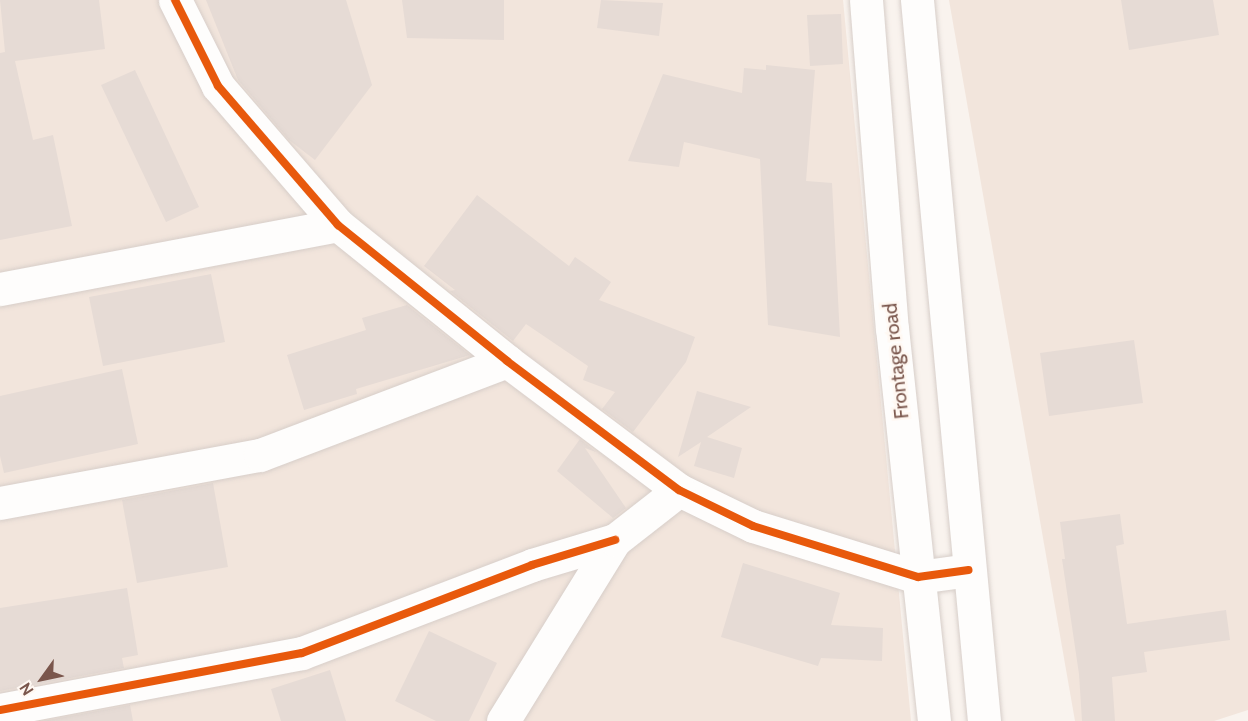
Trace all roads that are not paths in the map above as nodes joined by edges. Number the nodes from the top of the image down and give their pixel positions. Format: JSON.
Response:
{"nodes":[{"id":1,"x":175,"y":0,"type":"edge"},
{"id":2,"x":866,"y":0,"type":"edge"},
{"id":3,"x":917,"y":0,"type":"edge"},
{"id":4,"x":338,"y":225,"type":"junction"},
{"id":5,"x":0,"y":289,"type":"edge"},
{"id":6,"x":507,"y":361,"type":"junction"},
{"id":7,"x":679,"y":490,"type":"junction"},
{"id":8,"x":0,"y":502,"type":"edge"},
{"id":9,"x":615,"y":540,"type":"junction"},
{"id":10,"x":969,"y":570,"type":"junction"},
{"id":11,"x":918,"y":576,"type":"junction"},
{"id":12,"x":0,"y":710,"type":"edge"},
{"id":13,"x":503,"y":721,"type":"edge"},
{"id":14,"x":934,"y":721,"type":"edge"},
{"id":15,"x":984,"y":721,"type":"edge"}],
"edges":[{"from":1,"to":4,"type":"street"},
{"from":2,"to":11,"type":"street","name":"Frontage road"},
{"from":3,"to":10,"type":"street"},
{"from":4,"to":5,"type":"street"},
{"from":4,"to":6,"type":"street"},
{"from":6,"to":7,"type":"street"},
{"from":6,"to":8,"type":"street"},
{"from":7,"to":9,"type":"street"},
{"from":7,"to":11,"type":"street"},
{"from":9,"to":12,"type":"street"},
{"from":9,"to":13,"type":"street"},
{"from":10,"to":11,"type":"street"},
{"from":10,"to":15,"type":"street"},
{"from":11,"to":14,"type":"street","name":"Frontage road"}]}
